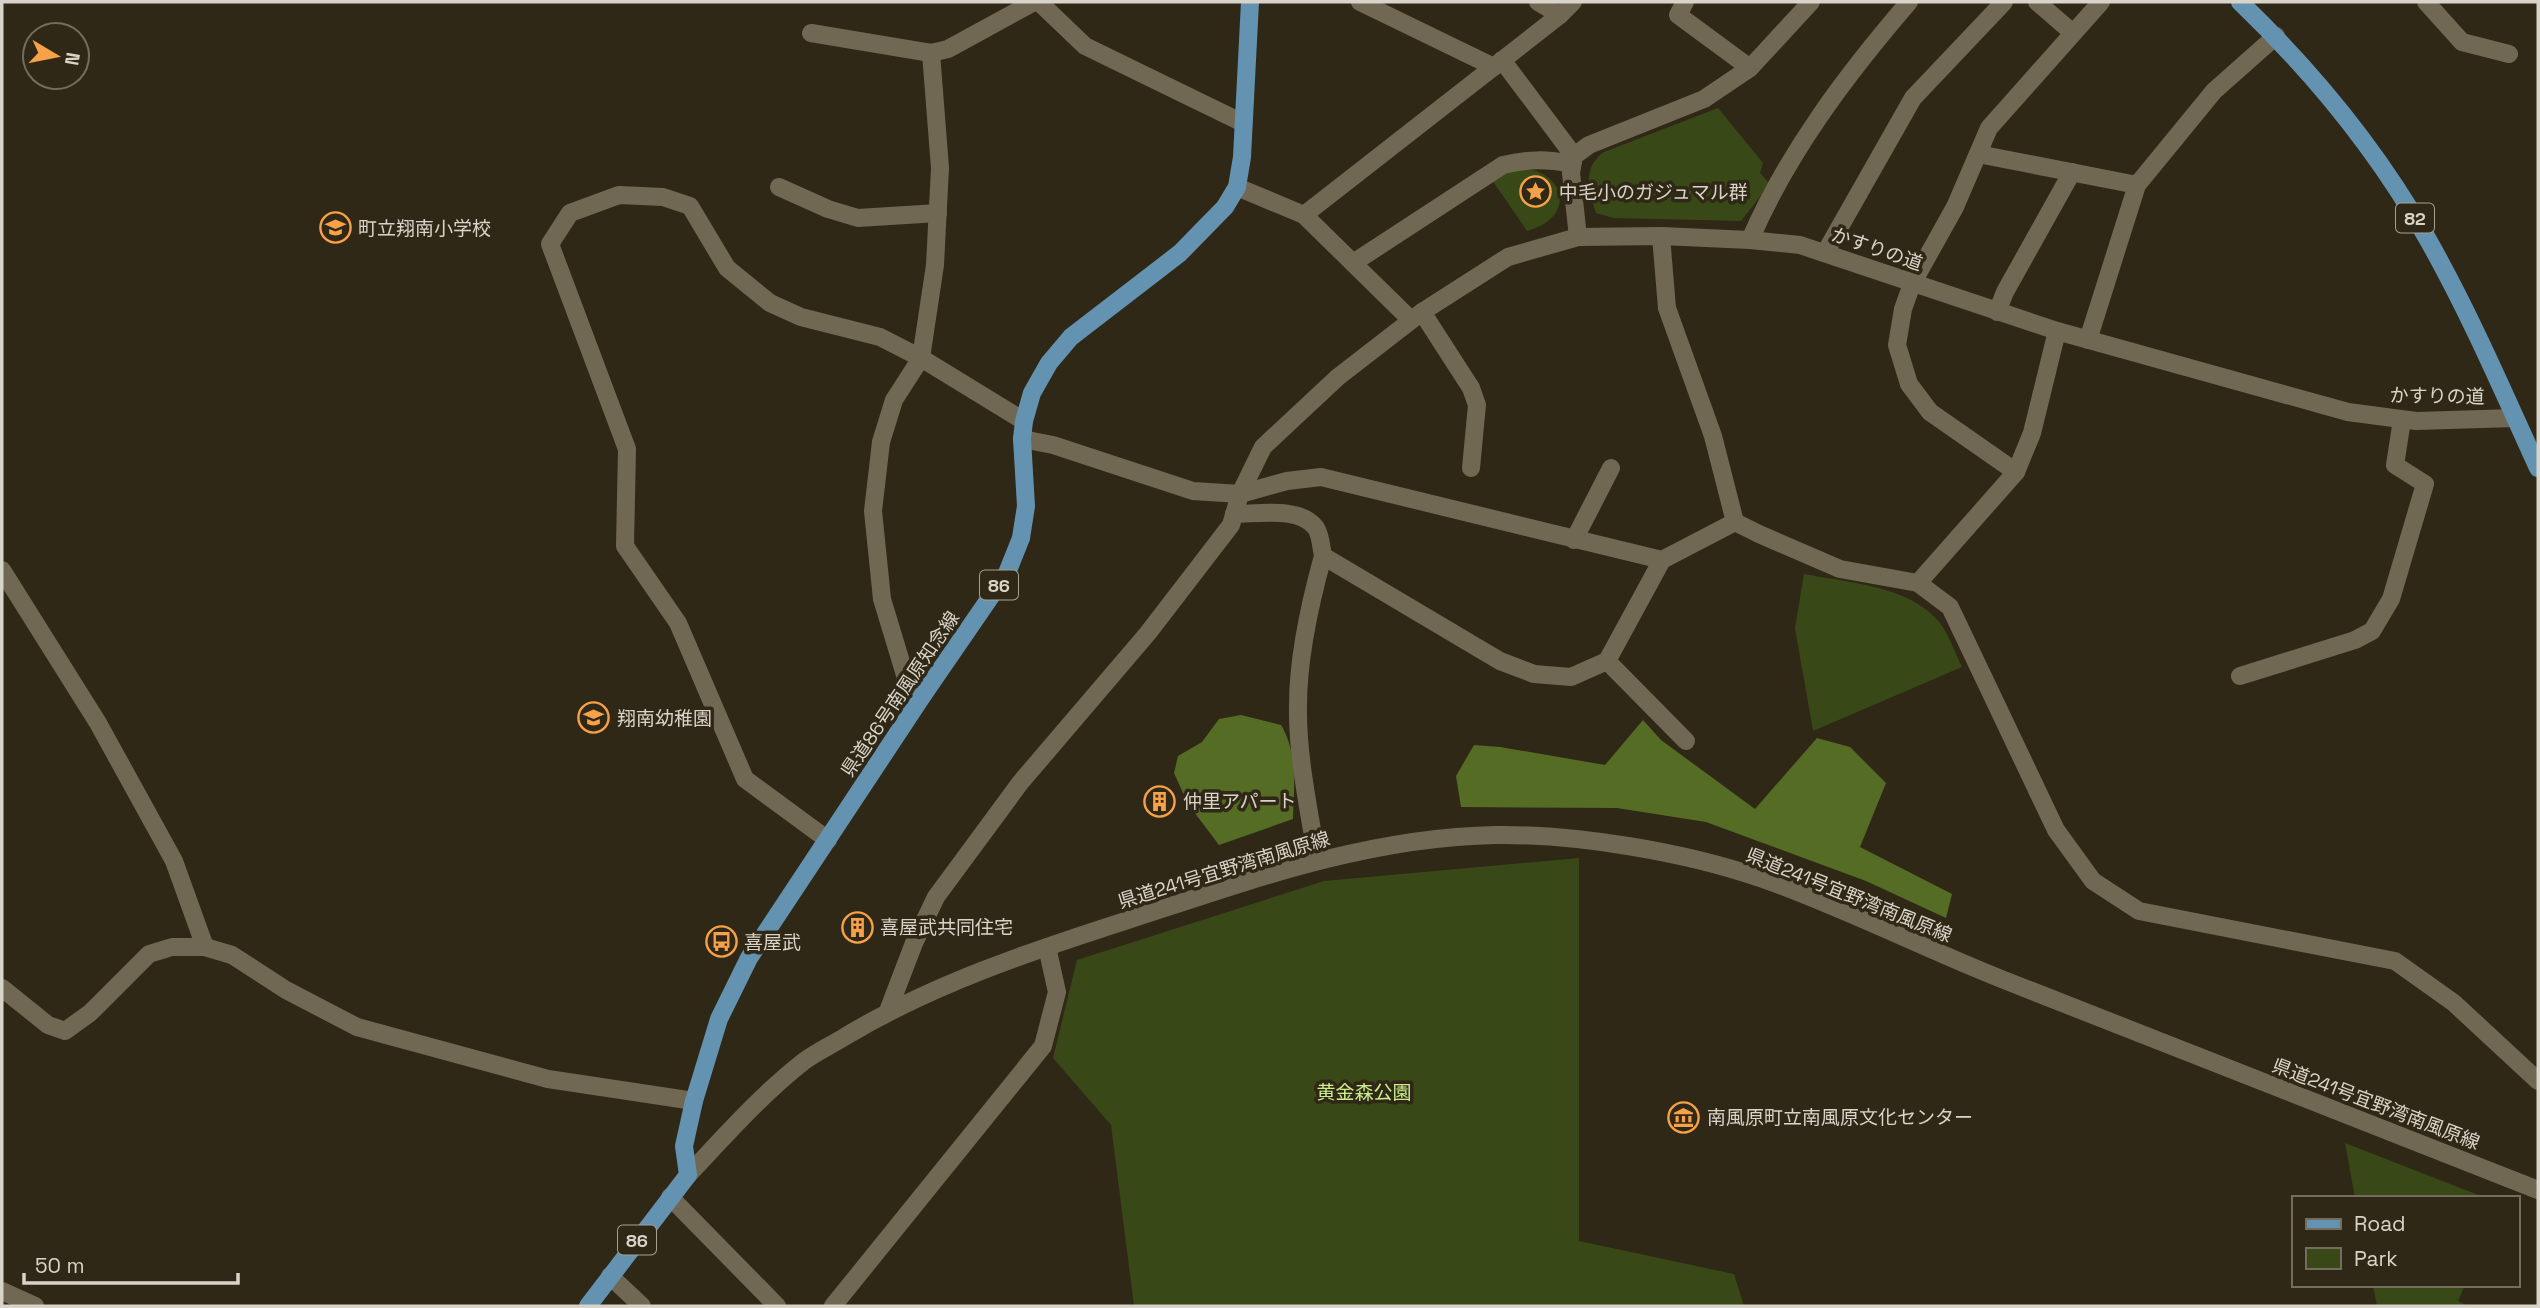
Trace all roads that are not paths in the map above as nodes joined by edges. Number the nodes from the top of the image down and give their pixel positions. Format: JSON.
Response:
{"nodes":[{"id":1,"x":1250,"y":2,"type":"edge"},
{"id":2,"x":1360,"y":2,"type":"edge"},
{"id":3,"x":1538,"y":2,"type":"edge"},
{"id":4,"x":1685,"y":2,"type":"edge"},
{"id":5,"x":1811,"y":2,"type":"edge"},
{"id":6,"x":1909,"y":2,"type":"edge"},
{"id":7,"x":2004,"y":2,"type":"edge"},
{"id":8,"x":2037,"y":2,"type":"edge"},
{"id":9,"x":2101,"y":2,"type":"edge"},
{"id":10,"x":2241,"y":2,"type":"edge"},
{"id":11,"x":2426,"y":2,"type":"edge"},
{"id":12,"x":1042,"y":3,"type":"edge"},
{"id":13,"x":1566,"y":8,"type":"edge"},
{"id":14,"x":811,"y":33,"type":"dead end"},
{"id":15,"x":2073,"y":33,"type":"junction"},
{"id":16,"x":2276,"y":36,"type":"junction"},
{"id":17,"x":931,"y":53,"type":"junction"},
{"id":18,"x":2509,"y":54,"type":"dead end"},
{"id":19,"x":1498,"y":64,"type":"junction"},
{"id":20,"x":1750,"y":68,"type":"junction"},
{"id":21,"x":1243,"y":123,"type":"junction"},
{"id":22,"x":1978,"y":153,"type":"junction"},
{"id":23,"x":1573,"y":160,"type":"junction"},
{"id":24,"x":2072,"y":172,"type":"junction"},
{"id":25,"x":2137,"y":185,"type":"junction"},
{"id":26,"x":779,"y":187,"type":"dead end"},
{"id":27,"x":1237,"y":187,"type":"junction"},
{"id":28,"x":938,"y":213,"type":"junction"},
{"id":29,"x":1304,"y":215,"type":"junction"},
{"id":30,"x":1661,"y":236,"type":"junction"},
{"id":31,"x":1578,"y":237,"type":"junction"},
{"id":32,"x":1750,"y":240,"type":"junction"},
{"id":33,"x":1825,"y":253,"type":"junction"},
{"id":34,"x":1353,"y":263,"type":"junction"},
{"id":35,"x":1912,"y":284,"type":"junction"},
{"id":36,"x":1997,"y":312,"type":"junction"},
{"id":37,"x":1417,"y":316,"type":"junction"},
{"id":38,"x":2057,"y":331,"type":"junction"},
{"id":39,"x":2088,"y":340,"type":"junction"},
{"id":40,"x":921,"y":358,"type":"junction"},
{"id":41,"x":2515,"y":418,"type":"junction"},
{"id":42,"x":2402,"y":420,"type":"junction"},
{"id":43,"x":1023,"y":430,"type":"junction"},
{"id":44,"x":1471,"y":468,"type":"dead end"},
{"id":45,"x":1611,"y":468,"type":"dead end"},
{"id":46,"x":2538,"y":468,"type":"edge"},
{"id":47,"x":2016,"y":472,"type":"junction"},
{"id":48,"x":1240,"y":494,"type":"junction"},
{"id":49,"x":1234,"y":514,"type":"junction"},
{"id":50,"x":1735,"y":522,"type":"junction"},
{"id":51,"x":1574,"y":540,"type":"junction"},
{"id":52,"x":1322,"y":556,"type":"junction"},
{"id":53,"x":1662,"y":560,"type":"junction"},
{"id":54,"x":2,"y":570,"type":"edge"},
{"id":55,"x":1918,"y":583,"type":"junction"},
{"id":56,"x":1607,"y":661,"type":"junction"},
{"id":57,"x":2239,"y":676,"type":"dead end"},
{"id":58,"x":923,"y":695,"type":"junction"},
{"id":59,"x":1686,"y":741,"type":"dead end"},
{"id":60,"x":828,"y":840,"type":"junction"},
{"id":61,"x":1317,"y":860,"type":"junction"},
{"id":62,"x":205,"y":947,"type":"junction"},
{"id":63,"x":1047,"y":947,"type":"junction"},
{"id":64,"x":2,"y":988,"type":"edge"},
{"id":65,"x":888,"y":1011,"type":"junction"},
{"id":66,"x":2538,"y":1081,"type":"edge"},
{"id":67,"x":694,"y":1101,"type":"junction"},
{"id":68,"x":688,"y":1175,"type":"junction"},
{"id":69,"x":2538,"y":1190,"type":"edge"},
{"id":70,"x":670,"y":1197,"type":"junction"},
{"id":71,"x":610,"y":1276,"type":"junction"},
{"id":72,"x":2,"y":1291,"type":"edge"},
{"id":73,"x":35,"y":1306,"type":"edge"},
{"id":74,"x":588,"y":1306,"type":"edge"},
{"id":75,"x":642,"y":1306,"type":"edge"},
{"id":76,"x":777,"y":1306,"type":"edge"},
{"id":77,"x":833,"y":1306,"type":"edge"}],
"edges":[{"from":1,"to":21,"type":"main road","name":"県道86号南風原知念線","number":"86"},
{"from":2,"to":19,"type":"street"},
{"from":3,"to":13,"type":"street"},
{"from":4,"to":20,"type":"street"},
{"from":5,"to":20,"type":"street"},
{"from":6,"to":32,"type":"street"},
{"from":7,"to":33,"type":"street"},
{"from":8,"to":15,"type":"street"},
{"from":9,"to":15,"type":"street"},
{"from":10,"to":16,"type":"main road","number":"82"},
{"from":11,"to":18,"type":"street"},
{"from":12,"to":17,"type":"street"},
{"from":12,"to":21,"type":"street"},
{"from":13,"to":19,"type":"street"},
{"from":14,"to":17,"type":"street"},
{"from":15,"to":22,"type":"street"},
{"from":16,"to":25,"type":"street"},
{"from":16,"to":41,"type":"main road","number":"82"},
{"from":17,"to":28,"type":"street"},
{"from":19,"to":23,"type":"street"},
{"from":19,"to":29,"type":"street"},
{"from":20,"to":23,"type":"street"},
{"from":21,"to":27,"type":"main road","name":"県道86号南風原知念線","number":"86"},
{"from":22,"to":24,"type":"street"},
{"from":22,"to":35,"type":"street"},
{"from":23,"to":31,"type":"street"},
{"from":23,"to":34,"type":"street"},
{"from":24,"to":25,"type":"street"},
{"from":24,"to":36,"type":"street"},
{"from":25,"to":39,"type":"street"},
{"from":26,"to":28,"type":"street"},
{"from":27,"to":29,"type":"street"},
{"from":27,"to":43,"type":"main road","name":"県道86号南風原知念線","number":"86"},
{"from":28,"to":40,"type":"street"},
{"from":29,"to":34,"type":"street"},
{"from":30,"to":31,"type":"street","name":"かすりの道"},
{"from":30,"to":32,"type":"street","name":"かすりの道"},
{"from":30,"to":50,"type":"street"},
{"from":31,"to":37,"type":"street","name":"かすりの道"},
{"from":32,"to":33,"type":"street","name":"かすりの道"},
{"from":33,"to":35,"type":"street","name":"かすりの道"},
{"from":34,"to":37,"type":"street"},
{"from":35,"to":36,"type":"street","name":"かすりの道"},
{"from":35,"to":47,"type":"street"},
{"from":36,"to":38,"type":"street","name":"かすりの道"},
{"from":37,"to":44,"type":"street"},
{"from":37,"to":48,"type":"street","name":"かすりの道"},
{"from":38,"to":39,"type":"street","name":"かすりの道"},
{"from":38,"to":47,"type":"street"},
{"from":39,"to":42,"type":"street","name":"かすりの道"},
{"from":40,"to":43,"type":"street"},
{"from":40,"to":58,"type":"street"},
{"from":40,"to":60,"type":"street"},
{"from":41,"to":42,"type":"street","name":"かすりの道"},
{"from":41,"to":46,"type":"main road","number":"82"},
{"from":42,"to":57,"type":"street"},
{"from":43,"to":48,"type":"street"},
{"from":43,"to":58,"type":"main road","name":"県道86号南風原知念線","number":"86"},
{"from":45,"to":51,"type":"street"},
{"from":47,"to":55,"type":"street"},
{"from":48,"to":49,"type":"street","name":"かすりの道"},
{"from":48,"to":51,"type":"street"},
{"from":49,"to":52,"type":"street"},
{"from":49,"to":65,"type":"street","name":"かすりの道"},
{"from":50,"to":53,"type":"street"},
{"from":50,"to":55,"type":"street"},
{"from":51,"to":53,"type":"street"},
{"from":52,"to":56,"type":"street"},
{"from":52,"to":61,"type":"street"},
{"from":53,"to":56,"type":"street"},
{"from":54,"to":62,"type":"street"},
{"from":55,"to":66,"type":"street"},
{"from":56,"to":59,"type":"street"},
{"from":58,"to":60,"type":"main road","name":"県道86号南風原知念線","number":"86"},
{"from":60,"to":67,"type":"main road","name":"県道86号南風原知念線","number":"86"},
{"from":61,"to":63,"type":"street","name":"県道241号宜野湾南風原線"},
{"from":61,"to":69,"type":"street","name":"県道241号宜野湾南風原線"},
{"from":62,"to":64,"type":"street"},
{"from":62,"to":67,"type":"street"},
{"from":63,"to":65,"type":"street","name":"県道241号宜野湾南風原線"},
{"from":63,"to":77,"type":"street"},
{"from":65,"to":68,"type":"street","name":"県道241号宜野湾南風原線"},
{"from":67,"to":68,"type":"main road","name":"県道86号南風原知念線","number":"86"},
{"from":68,"to":70,"type":"main road","number":"86"},
{"from":70,"to":71,"type":"main road","number":"86"},
{"from":70,"to":76,"type":"street"},
{"from":71,"to":74,"type":"main road","number":"86"},
{"from":71,"to":75,"type":"street"},
{"from":72,"to":73,"type":"street"}]}
